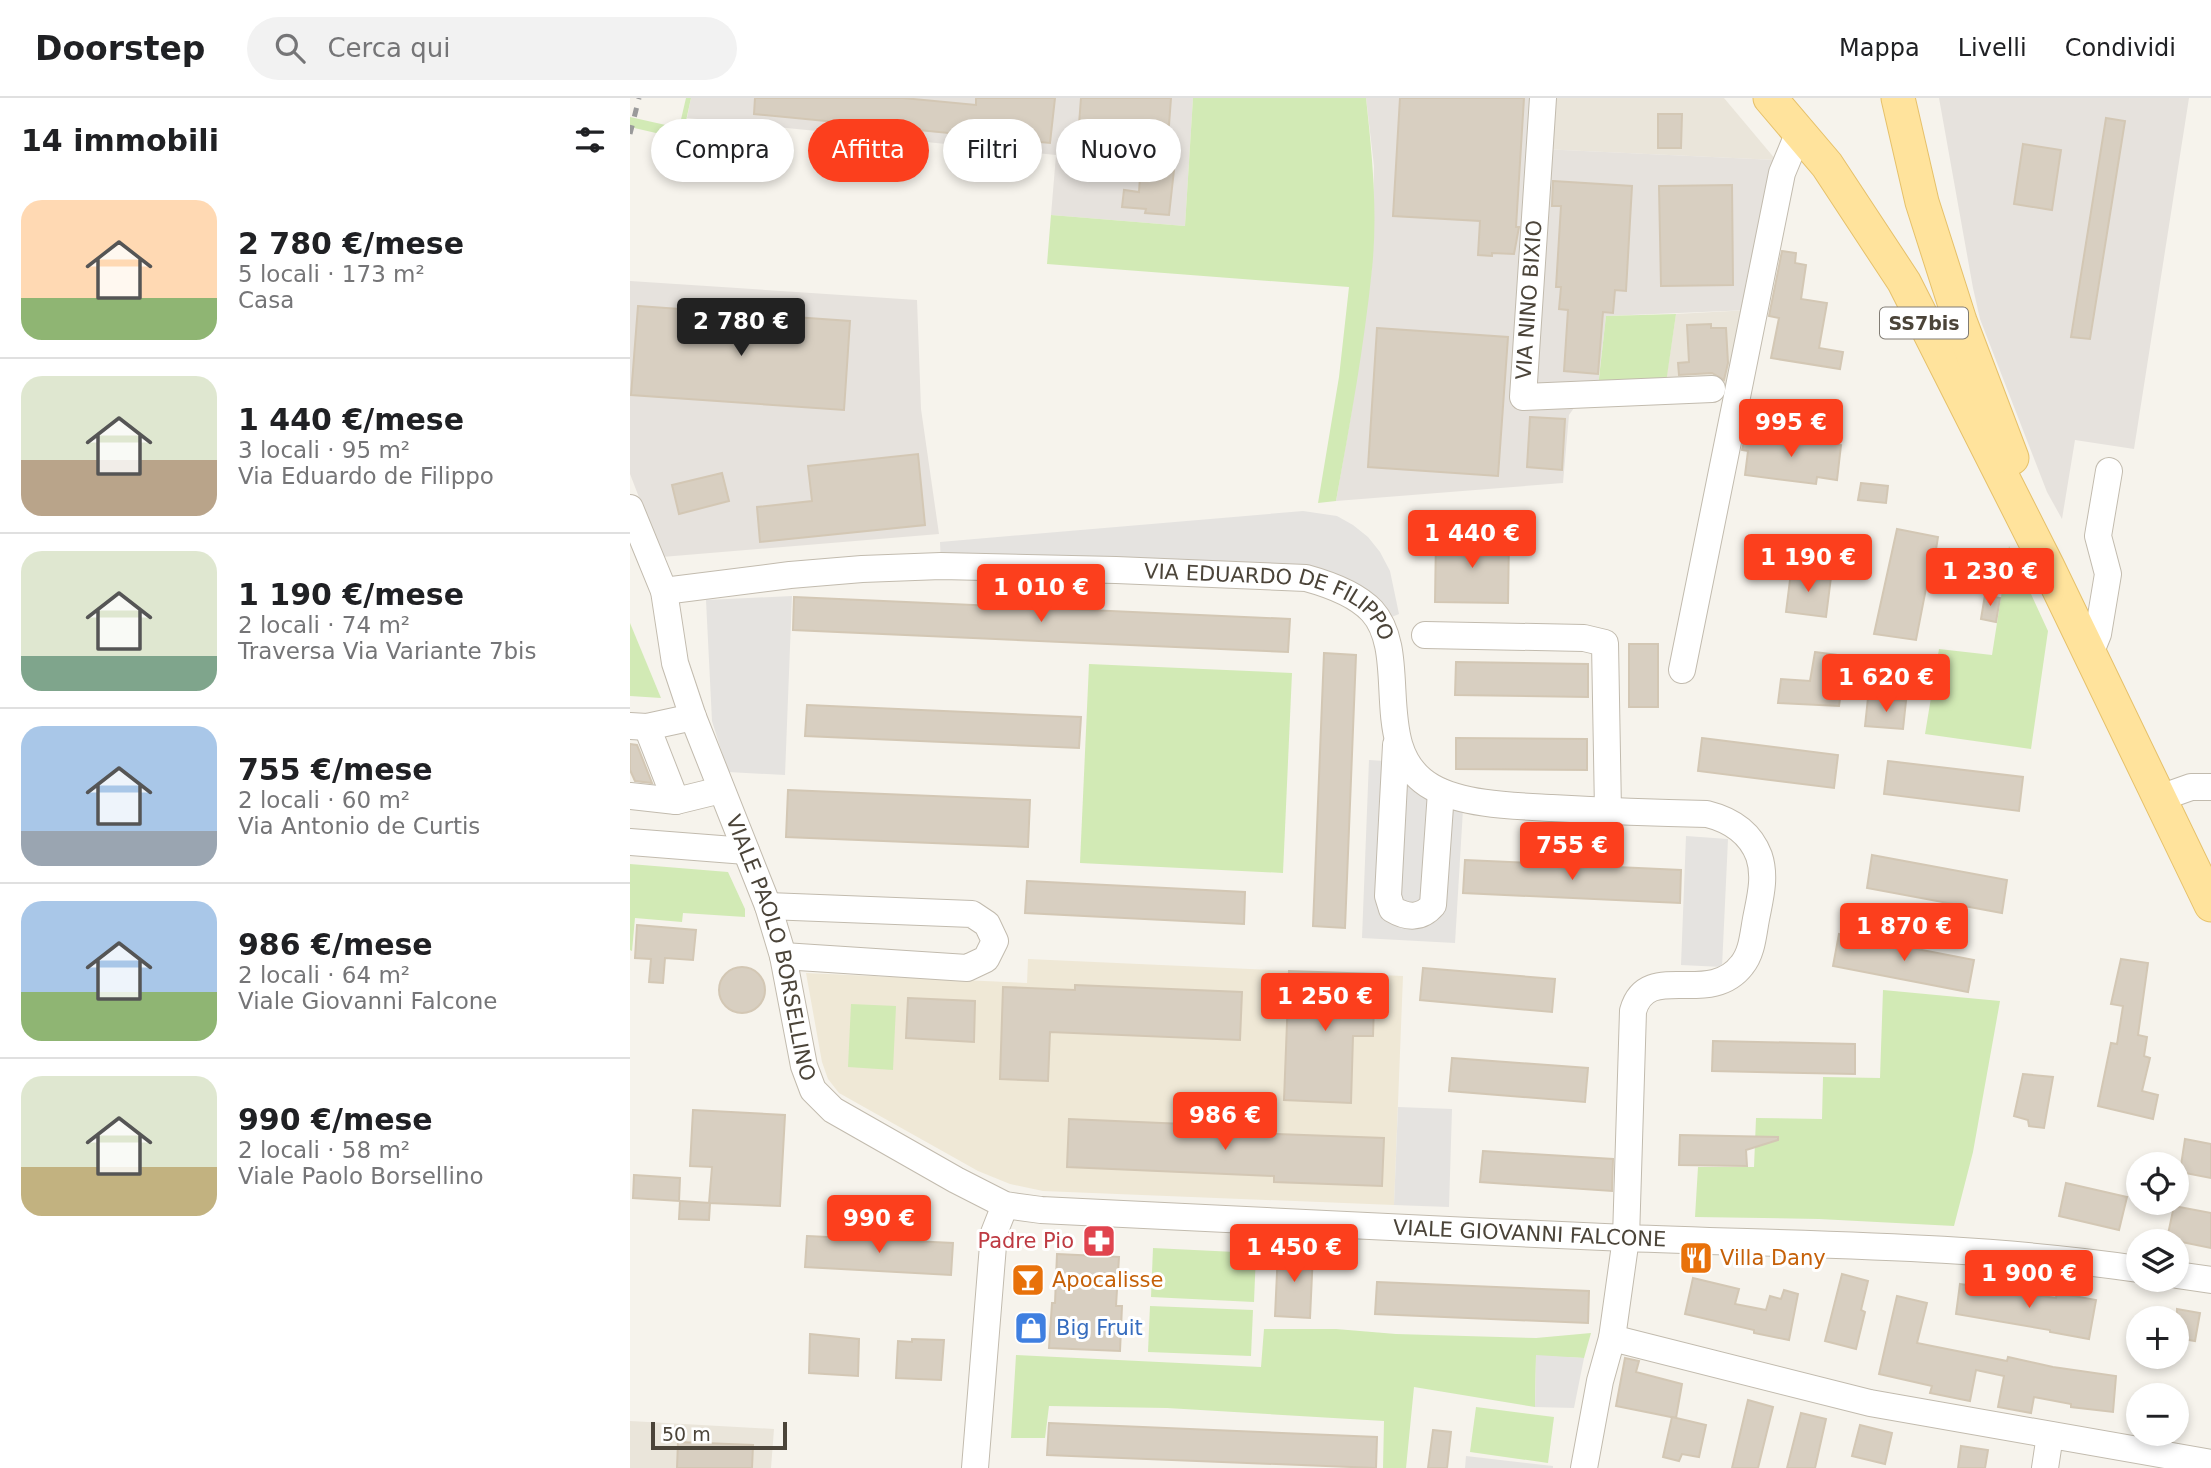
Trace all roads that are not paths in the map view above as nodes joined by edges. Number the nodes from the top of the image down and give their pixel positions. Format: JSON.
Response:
{"nodes":[{"id":1,"x":1543,"y":98,"type":"edge"},
{"id":2,"x":1770,"y":98,"type":"edge"},
{"id":3,"x":1898,"y":98,"type":"edge"},
{"id":4,"x":1799,"y":132,"type":"junction"},
{"id":5,"x":1712,"y":389,"type":"dead end"},
{"id":6,"x":2109,"y":471,"type":"dead end"},
{"id":7,"x":630,"y":509,"type":"edge"},
{"id":8,"x":2048,"y":567,"type":"junction"},
{"id":9,"x":664,"y":591,"type":"junction"},
{"id":10,"x":1425,"y":635,"type":"dead end"},
{"id":11,"x":2090,"y":653,"type":"junction"},
{"id":12,"x":1682,"y":670,"type":"dead end"},
{"id":13,"x":694,"y":717,"type":"junction"},
{"id":14,"x":638,"y":726,"type":"edge"},
{"id":15,"x":1396,"y":736,"type":"junction"},
{"id":16,"x":1430,"y":785,"type":"junction"},
{"id":17,"x":2211,"y":787,"type":"edge"},
{"id":18,"x":721,"y":790,"type":"junction"},
{"id":19,"x":630,"y":796,"type":"edge"},
{"id":20,"x":2160,"y":798,"type":"junction"},
{"id":21,"x":676,"y":801,"type":"junction"},
{"id":22,"x":1608,"y":811,"type":"junction"},
{"id":23,"x":630,"y":842,"type":"edge"},
{"id":24,"x":746,"y":851,"type":"junction"},
{"id":25,"x":2211,"y":905,"type":"edge"},
{"id":26,"x":768,"y":906,"type":"junction"},
{"id":27,"x":783,"y":956,"type":"junction"},
{"id":28,"x":1004,"y":1205,"type":"junction"},
{"id":29,"x":1626,"y":1238,"type":"junction"},
{"id":30,"x":2126,"y":1267,"type":"edge"},
{"id":31,"x":2189,"y":1277,"type":"edge"},
{"id":32,"x":2211,"y":1280,"type":"edge"},
{"id":33,"x":1612,"y":1338,"type":"junction"},
{"id":34,"x":2049,"y":1435,"type":"junction"},
{"id":35,"x":2211,"y":1463,"type":"edge"},
{"id":36,"x":975,"y":1468,"type":"edge"},
{"id":37,"x":1584,"y":1468,"type":"edge"},
{"id":38,"x":2045,"y":1468,"type":"edge"}],
"edges":[{"from":1,"to":5,"type":"street","name":"VIA NINO BIXIO"},
{"from":2,"to":4,"type":"main road","number":"SS7bis"},
{"from":3,"to":8,"type":"main road"},
{"from":4,"to":8,"type":"main road","number":"SS7bis"},
{"from":4,"to":12,"type":"street"},
{"from":6,"to":11,"type":"street"},
{"from":7,"to":9,"type":"street","name":"VIALE PAOLO BORSELLINO"},
{"from":8,"to":11,"type":"main road","number":"SS7bis"},
{"from":9,"to":13,"type":"street","name":"VIALE PAOLO BORSELLINO"},
{"from":9,"to":15,"type":"street","name":"VIA EDUARDO DE FILIPPO"},
{"from":10,"to":22,"type":"street"},
{"from":11,"to":20,"type":"main road","number":"SS7bis"},
{"from":13,"to":14,"type":"street"},
{"from":13,"to":18,"type":"street","name":"VIALE PAOLO BORSELLINO"},
{"from":14,"to":21,"type":"street"},
{"from":15,"to":16,"type":"street","name":"VIA EDUARDO DE FILIPPO"},
{"from":15,"to":16,"type":"street"},
{"from":16,"to":22,"type":"street"},
{"from":17,"to":20,"type":"street"},
{"from":18,"to":21,"type":"street"},
{"from":18,"to":24,"type":"street","name":"VIALE PAOLO BORSELLINO"},
{"from":19,"to":21,"type":"street"},
{"from":20,"to":25,"type":"main road","number":"SS7bis"},
{"from":22,"to":29,"type":"street"},
{"from":23,"to":24,"type":"street"},
{"from":24,"to":26,"type":"street","name":"VIALE PAOLO BORSELLINO"},
{"from":26,"to":27,"type":"street","name":"VIALE PAOLO BORSELLINO"},
{"from":26,"to":27,"type":"street"},
{"from":27,"to":28,"type":"street","name":"VIALE PAOLO BORSELLINO"},
{"from":28,"to":29,"type":"street","name":"VIALE GIOVANNI FALCONE"},
{"from":28,"to":36,"type":"street"},
{"from":29,"to":30,"type":"street","name":"VIALE GIOVANNI FALCONE"},
{"from":29,"to":33,"type":"street"},
{"from":31,"to":32,"type":"street"},
{"from":33,"to":34,"type":"street"},
{"from":33,"to":37,"type":"street"},
{"from":34,"to":35,"type":"street"},
{"from":34,"to":38,"type":"street"}]}
